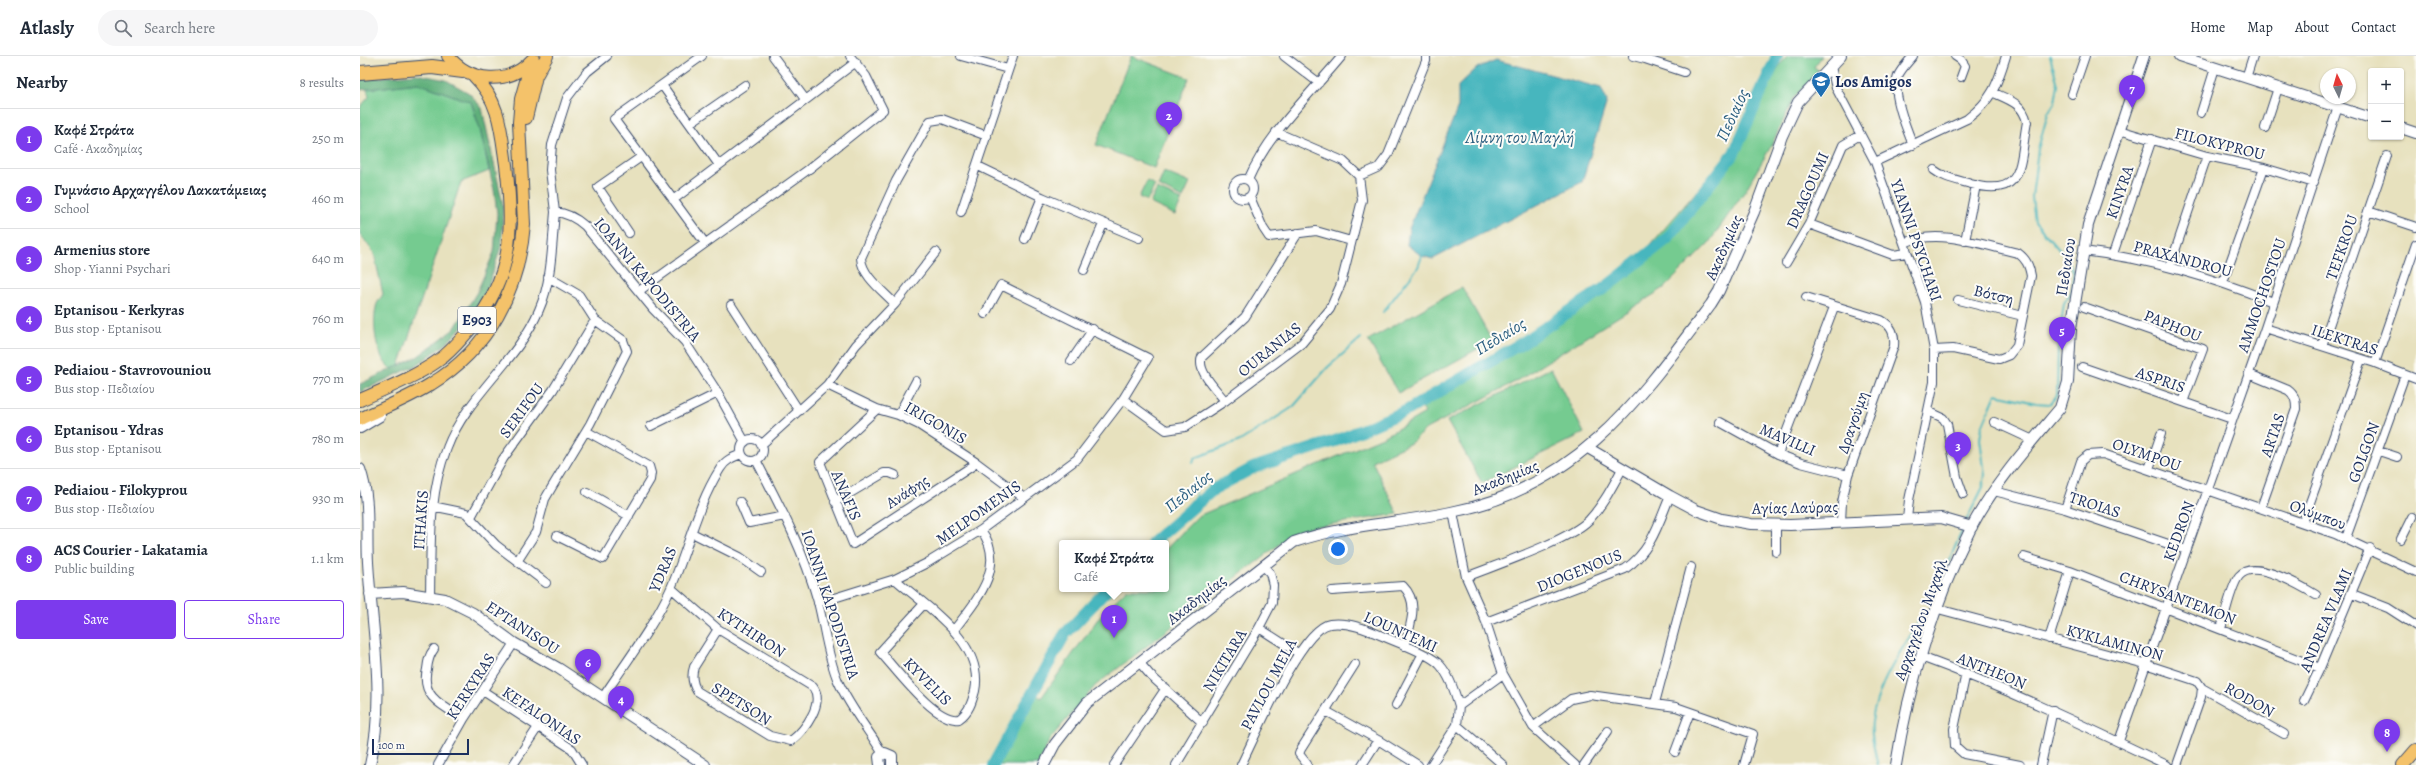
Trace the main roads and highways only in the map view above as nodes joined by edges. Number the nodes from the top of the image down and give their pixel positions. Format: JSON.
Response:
{"nodes":[{"id":1,"x":448,"y":56,"type":"edge"},
{"id":2,"x":547,"y":56,"type":"edge"},
{"id":3,"x":533,"y":58,"type":"edge"},
{"id":4,"x":360,"y":73,"type":"edge"},
{"id":5,"x":468,"y":73,"type":"junction"},
{"id":6,"x":522,"y":181,"type":"junction"},
{"id":7,"x":360,"y":400,"type":"edge"},
{"id":8,"x":360,"y":419,"type":"edge"},
{"id":9,"x":2416,"y":750,"type":"edge"},
{"id":10,"x":2403,"y":765,"type":"edge"}],
"edges":[{"from":1,"to":5,"type":"main road"},
{"from":2,"to":6,"type":"main road"},
{"from":3,"to":5,"type":"main road"},
{"from":3,"to":6,"type":"main road","number":"E903"},
{"from":4,"to":5,"type":"highway"},
{"from":5,"to":7,"type":"main road","number":"E903"},
{"from":6,"to":8,"type":"main road","number":"E903"},
{"from":9,"to":10,"type":"main road"}]}
